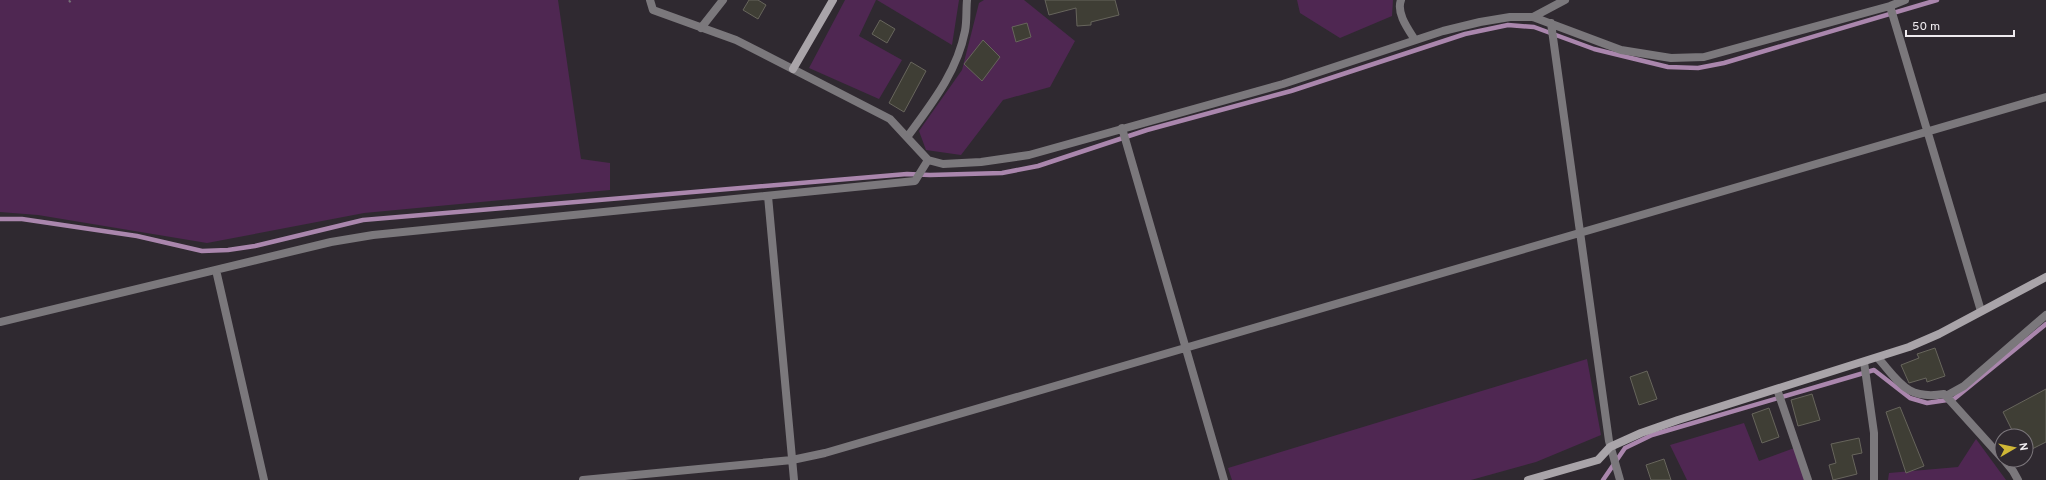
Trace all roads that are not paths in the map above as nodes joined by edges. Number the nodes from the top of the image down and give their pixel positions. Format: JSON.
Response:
{"nodes":[{"id":1,"x":650,"y":0,"type":"edge"},
{"id":2,"x":723,"y":0,"type":"edge"},
{"id":3,"x":833,"y":0,"type":"edge"},
{"id":4,"x":967,"y":0,"type":"edge"},
{"id":5,"x":1401,"y":0,"type":"edge"},
{"id":6,"x":1565,"y":0,"type":"edge"},
{"id":7,"x":1904,"y":0,"type":"edge"},
{"id":8,"x":1890,"y":6,"type":"junction"},
{"id":9,"x":1533,"y":17,"type":"junction"},
{"id":10,"x":1551,"y":23,"type":"junction"},
{"id":11,"x":701,"y":28,"type":"junction"},
{"id":12,"x":1415,"y":40,"type":"junction"},
{"id":13,"x":793,"y":69,"type":"junction"},
{"id":14,"x":2046,"y":96,"type":"edge"},
{"id":15,"x":1122,"y":128,"type":"junction"},
{"id":16,"x":1928,"y":131,"type":"junction"},
{"id":17,"x":908,"y":136,"type":"junction"},
{"id":18,"x":928,"y":160,"type":"junction"},
{"id":19,"x":768,"y":196,"type":"junction"},
{"id":20,"x":1580,"y":234,"type":"junction"},
{"id":21,"x":216,"y":270,"type":"junction"},
{"id":22,"x":2046,"y":277,"type":"edge"},
{"id":23,"x":1981,"y":311,"type":"junction"},
{"id":24,"x":2046,"y":315,"type":"edge"},
{"id":25,"x":0,"y":322,"type":"edge"},
{"id":26,"x":1186,"y":349,"type":"junction"},
{"id":27,"x":1878,"y":358,"type":"junction"},
{"id":28,"x":1864,"y":362,"type":"junction"},
{"id":29,"x":1777,"y":389,"type":"junction"},
{"id":30,"x":1946,"y":396,"type":"junction"},
{"id":31,"x":1610,"y":447,"type":"junction"},
{"id":32,"x":1994,"y":449,"type":"edge"},
{"id":33,"x":792,"y":460,"type":"junction"},
{"id":34,"x":2010,"y":468,"type":"edge"},
{"id":35,"x":264,"y":480,"type":"edge"},
{"id":36,"x":583,"y":480,"type":"edge"},
{"id":37,"x":794,"y":480,"type":"edge"},
{"id":38,"x":1224,"y":480,"type":"edge"},
{"id":39,"x":1528,"y":480,"type":"edge"},
{"id":40,"x":1620,"y":480,"type":"edge"},
{"id":41,"x":1808,"y":480,"type":"edge"},
{"id":42,"x":1874,"y":480,"type":"edge"},
{"id":43,"x":2018,"y":480,"type":"edge"}],
"edges":[{"from":1,"to":11,"type":"street"},
{"from":2,"to":11,"type":"street"},
{"from":3,"to":13,"type":"street"},
{"from":4,"to":17,"type":"street"},
{"from":5,"to":12,"type":"street"},
{"from":6,"to":9,"type":"street"},
{"from":7,"to":8,"type":"street"},
{"from":8,"to":10,"type":"street"},
{"from":8,"to":16,"type":"street"},
{"from":9,"to":10,"type":"street"},
{"from":9,"to":12,"type":"street"},
{"from":10,"to":20,"type":"street"},
{"from":11,"to":13,"type":"street"},
{"from":12,"to":15,"type":"street"},
{"from":13,"to":17,"type":"street"},
{"from":14,"to":16,"type":"street"},
{"from":15,"to":18,"type":"street"},
{"from":15,"to":26,"type":"street"},
{"from":16,"to":20,"type":"street"},
{"from":16,"to":23,"type":"street"},
{"from":17,"to":18,"type":"street"},
{"from":18,"to":19,"type":"street"},
{"from":19,"to":21,"type":"street"},
{"from":19,"to":33,"type":"street"},
{"from":20,"to":26,"type":"street"},
{"from":20,"to":31,"type":"street"},
{"from":21,"to":25,"type":"street"},
{"from":21,"to":35,"type":"street"},
{"from":22,"to":23,"type":"street"},
{"from":23,"to":27,"type":"street"},
{"from":24,"to":30,"type":"street"},
{"from":26,"to":33,"type":"street"},
{"from":26,"to":38,"type":"street"},
{"from":27,"to":28,"type":"street"},
{"from":27,"to":30,"type":"street"},
{"from":28,"to":29,"type":"street"},
{"from":28,"to":42,"type":"street"},
{"from":29,"to":31,"type":"street"},
{"from":29,"to":41,"type":"street"},
{"from":30,"to":32,"type":"street"},
{"from":31,"to":39,"type":"street"},
{"from":31,"to":40,"type":"street"},
{"from":33,"to":36,"type":"street"},
{"from":33,"to":37,"type":"street"},
{"from":34,"to":43,"type":"street"}]}
